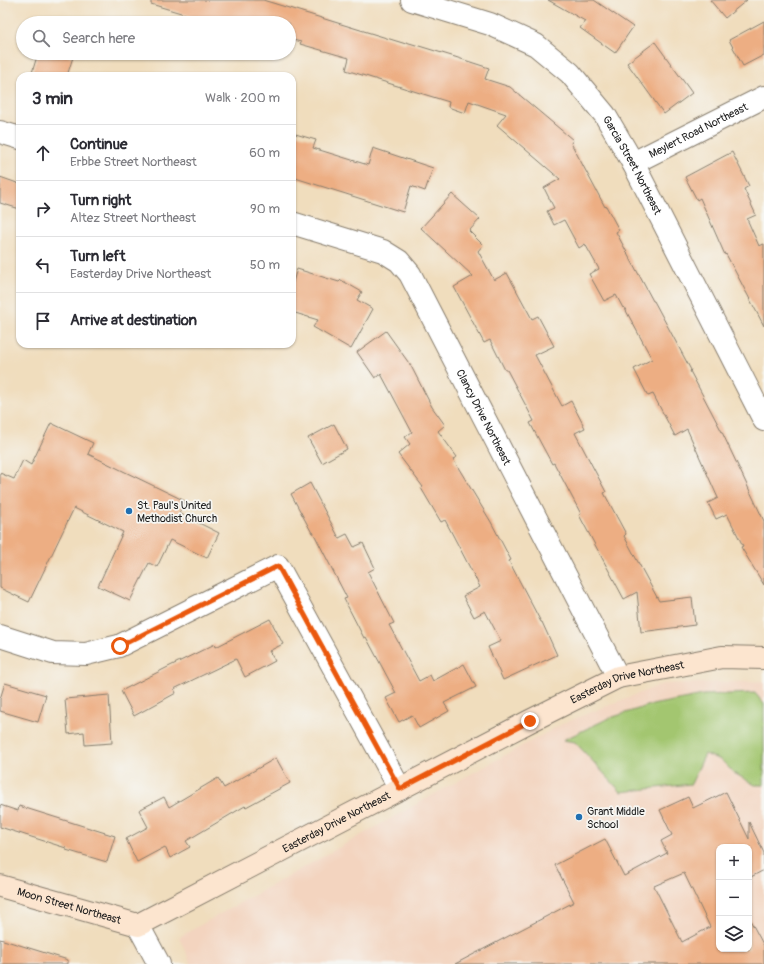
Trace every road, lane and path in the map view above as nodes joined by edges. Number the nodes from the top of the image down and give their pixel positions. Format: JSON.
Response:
{"nodes":[{"id":1,"x":412,"y":0,"type":"edge"},
{"id":2,"x":764,"y":97,"type":"edge"},
{"id":3,"x":0,"y":132,"type":"edge"},
{"id":4,"x":16,"y":137,"type":"edge"},
{"id":5,"x":633,"y":163,"type":"junction"},
{"id":6,"x":296,"y":224,"type":"edge"},
{"id":7,"x":764,"y":420,"type":"edge"},
{"id":8,"x":0,"y":636,"type":"edge"},
{"id":9,"x":764,"y":658,"type":"edge"},
{"id":10,"x":618,"y":677,"type":"junction"},
{"id":11,"x":400,"y":789,"type":"junction"},
{"id":12,"x":0,"y":886,"type":"edge"},
{"id":13,"x":138,"y":925,"type":"junction"},
{"id":14,"x":159,"y":964,"type":"edge"}],
"edges":[{"from":1,"to":5,"type":"street","name":"Garcia Street Northeast"},
{"from":2,"to":5,"type":"street","name":"Meylert Road Northeast"},
{"from":3,"to":4,"type":"street"},
{"from":5,"to":7,"type":"street","name":"Garcia Street Northeast"},
{"from":6,"to":10,"type":"street","name":"Clancy Drive Northeast"},
{"from":8,"to":11,"type":"street"},
{"from":9,"to":10,"type":"street","name":"Easterday Drive Northeast"},
{"from":10,"to":11,"type":"street","name":"Easterday Drive Northeast"},
{"from":11,"to":13,"type":"street","name":"Easterday Drive Northeast"},
{"from":12,"to":13,"type":"street","name":"Moon Street Northeast"},
{"from":13,"to":14,"type":"street"}]}
